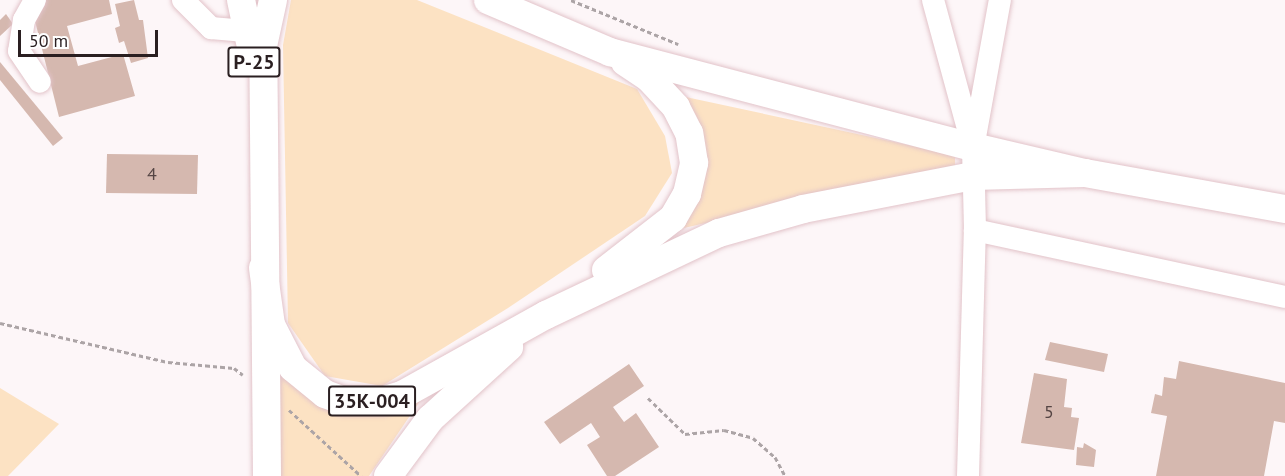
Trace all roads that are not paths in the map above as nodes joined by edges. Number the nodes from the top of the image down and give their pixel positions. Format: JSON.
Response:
{"nodes":[{"id":1,"x":35,"y":0,"type":"edge"},
{"id":2,"x":183,"y":0,"type":"edge"},
{"id":3,"x":241,"y":0,"type":"edge"},
{"id":4,"x":273,"y":0,"type":"edge"},
{"id":5,"x":488,"y":0,"type":"edge"},
{"id":6,"x":933,"y":0,"type":"edge"},
{"id":7,"x":1000,"y":0,"type":"edge"},
{"id":8,"x":249,"y":31,"type":"junction"},
{"id":9,"x":609,"y":52,"type":"junction"},
{"id":10,"x":40,"y":82,"type":"dead end"},
{"id":11,"x":262,"y":125,"type":"junction"},
{"id":12,"x":973,"y":147,"type":"junction"},
{"id":13,"x":1084,"y":173,"type":"junction"},
{"id":14,"x":973,"y":176,"type":"junction"},
{"id":15,"x":1285,"y":209,"type":"edge"},
{"id":16,"x":975,"y":230,"type":"junction"},
{"id":17,"x":263,"y":268,"type":"junction"},
{"id":18,"x":1285,"y":297,"type":"edge"},
{"id":19,"x":546,"y":315,"type":"junction"},
{"id":20,"x":267,"y":476,"type":"edge"},
{"id":21,"x":388,"y":476,"type":"edge"},
{"id":22,"x":968,"y":476,"type":"edge"}],
"edges":[{"from":1,"to":10,"type":"lane"},
{"from":2,"to":8,"type":"lane"},
{"from":3,"to":8,"type":"main road","number":"Р-25"},
{"from":4,"to":11,"type":"main road","number":"35К-004"},
{"from":5,"to":9,"type":"main road","number":"35К-004"},
{"from":6,"to":12,"type":"lane"},
{"from":7,"to":12,"type":"lane"},
{"from":8,"to":11,"type":"main road","number":"Р-25"},
{"from":9,"to":12,"type":"main road"},
{"from":9,"to":19,"type":"main road","number":"35К-004"},
{"from":11,"to":17,"type":"main road","number":"35К-004"},
{"from":12,"to":13,"type":"main road"},
{"from":12,"to":14,"type":"lane"},
{"from":13,"to":14,"type":"main road"},
{"from":13,"to":15,"type":"main road"},
{"from":14,"to":16,"type":"lane"},
{"from":14,"to":19,"type":"main road"},
{"from":16,"to":18,"type":"lane"},
{"from":16,"to":22,"type":"lane"},
{"from":17,"to":19,"type":"main road","number":"35К-004"},
{"from":17,"to":20,"type":"main road","number":"35К-004"},
{"from":19,"to":21,"type":"main road","number":"35К-004"}]}
